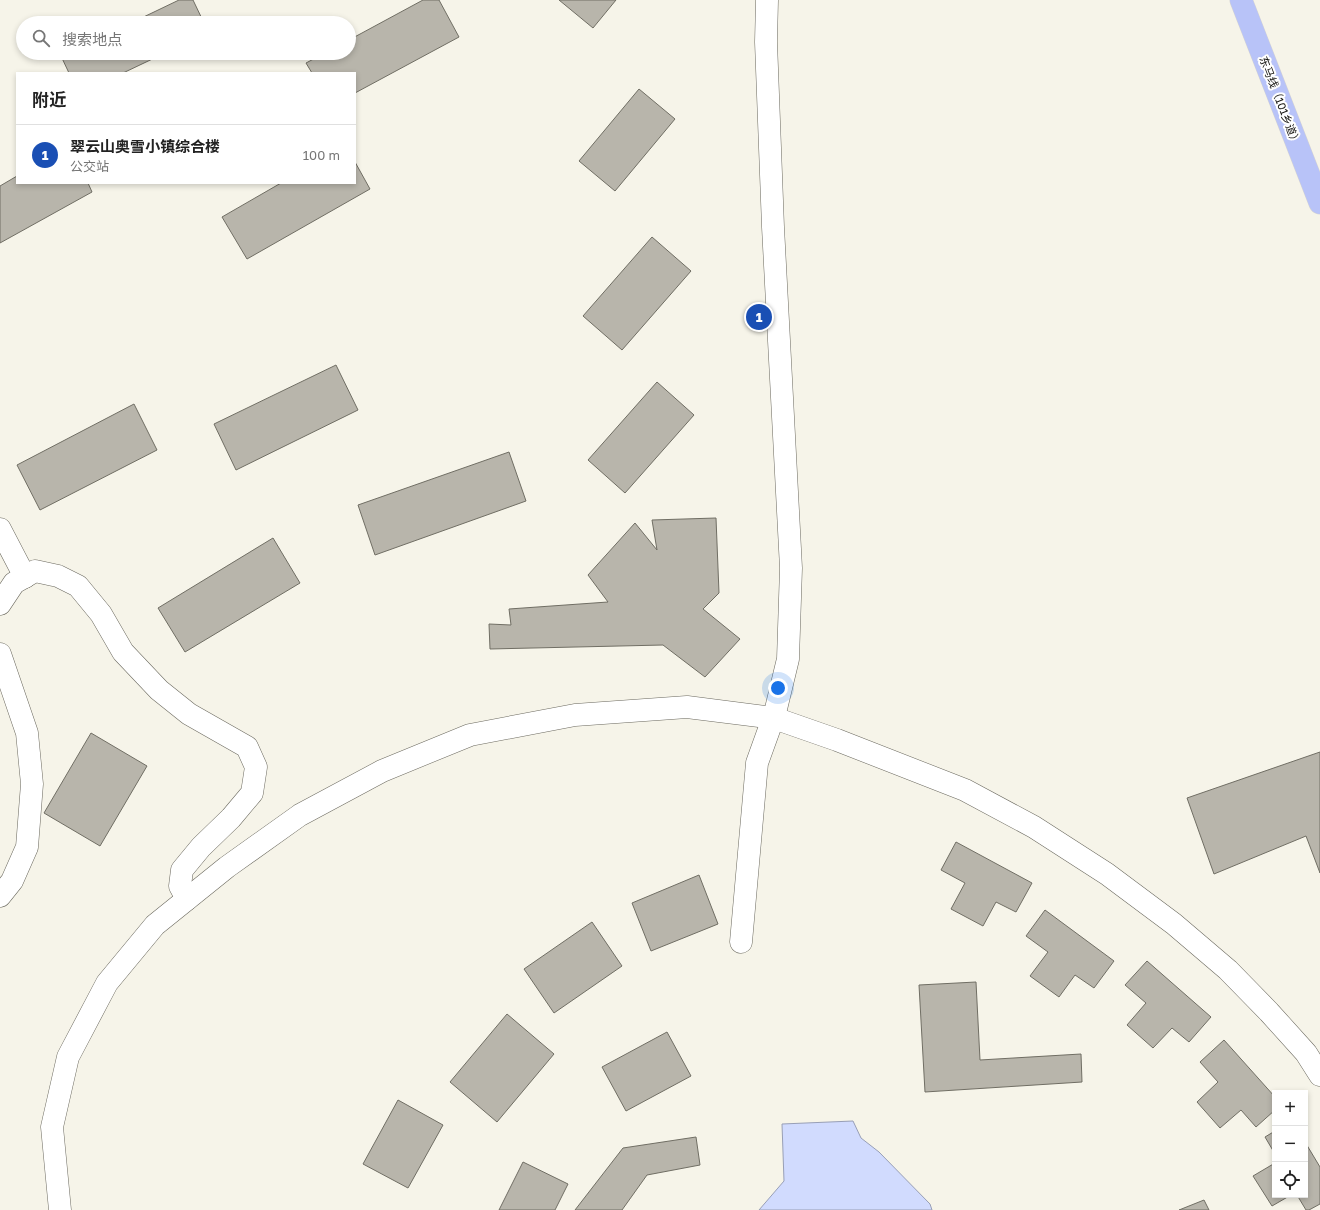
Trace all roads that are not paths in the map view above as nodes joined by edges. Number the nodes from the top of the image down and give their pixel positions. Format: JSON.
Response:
{"nodes":[{"id":1,"x":767,"y":0,"type":"edge"},
{"id":2,"x":1241,"y":0,"type":"edge"},
{"id":3,"x":1320,"y":202,"type":"edge"},
{"id":4,"x":0,"y":529,"type":"edge"},
{"id":5,"x":25,"y":576,"type":"junction"},
{"id":6,"x":0,"y":604,"type":"edge"},
{"id":7,"x":0,"y":654,"type":"edge"},
{"id":8,"x":774,"y":718,"type":"junction"},
{"id":9,"x":0,"y":896,"type":"edge"},
{"id":10,"x":187,"y":899,"type":"junction"},
{"id":11,"x":741,"y":942,"type":"dead end"},
{"id":12,"x":1320,"y":1075,"type":"edge"},
{"id":13,"x":60,"y":1210,"type":"edge"}],
"edges":[{"from":1,"to":8,"type":"street"},
{"from":2,"to":3,"type":"main road","name":"东马线（101乡道）"},
{"from":4,"to":5,"type":"street"},
{"from":5,"to":6,"type":"street"},
{"from":5,"to":10,"type":"street"},
{"from":7,"to":9,"type":"street"},
{"from":8,"to":10,"type":"street"},
{"from":8,"to":11,"type":"street"},
{"from":8,"to":12,"type":"street"},
{"from":10,"to":13,"type":"street"}]}
